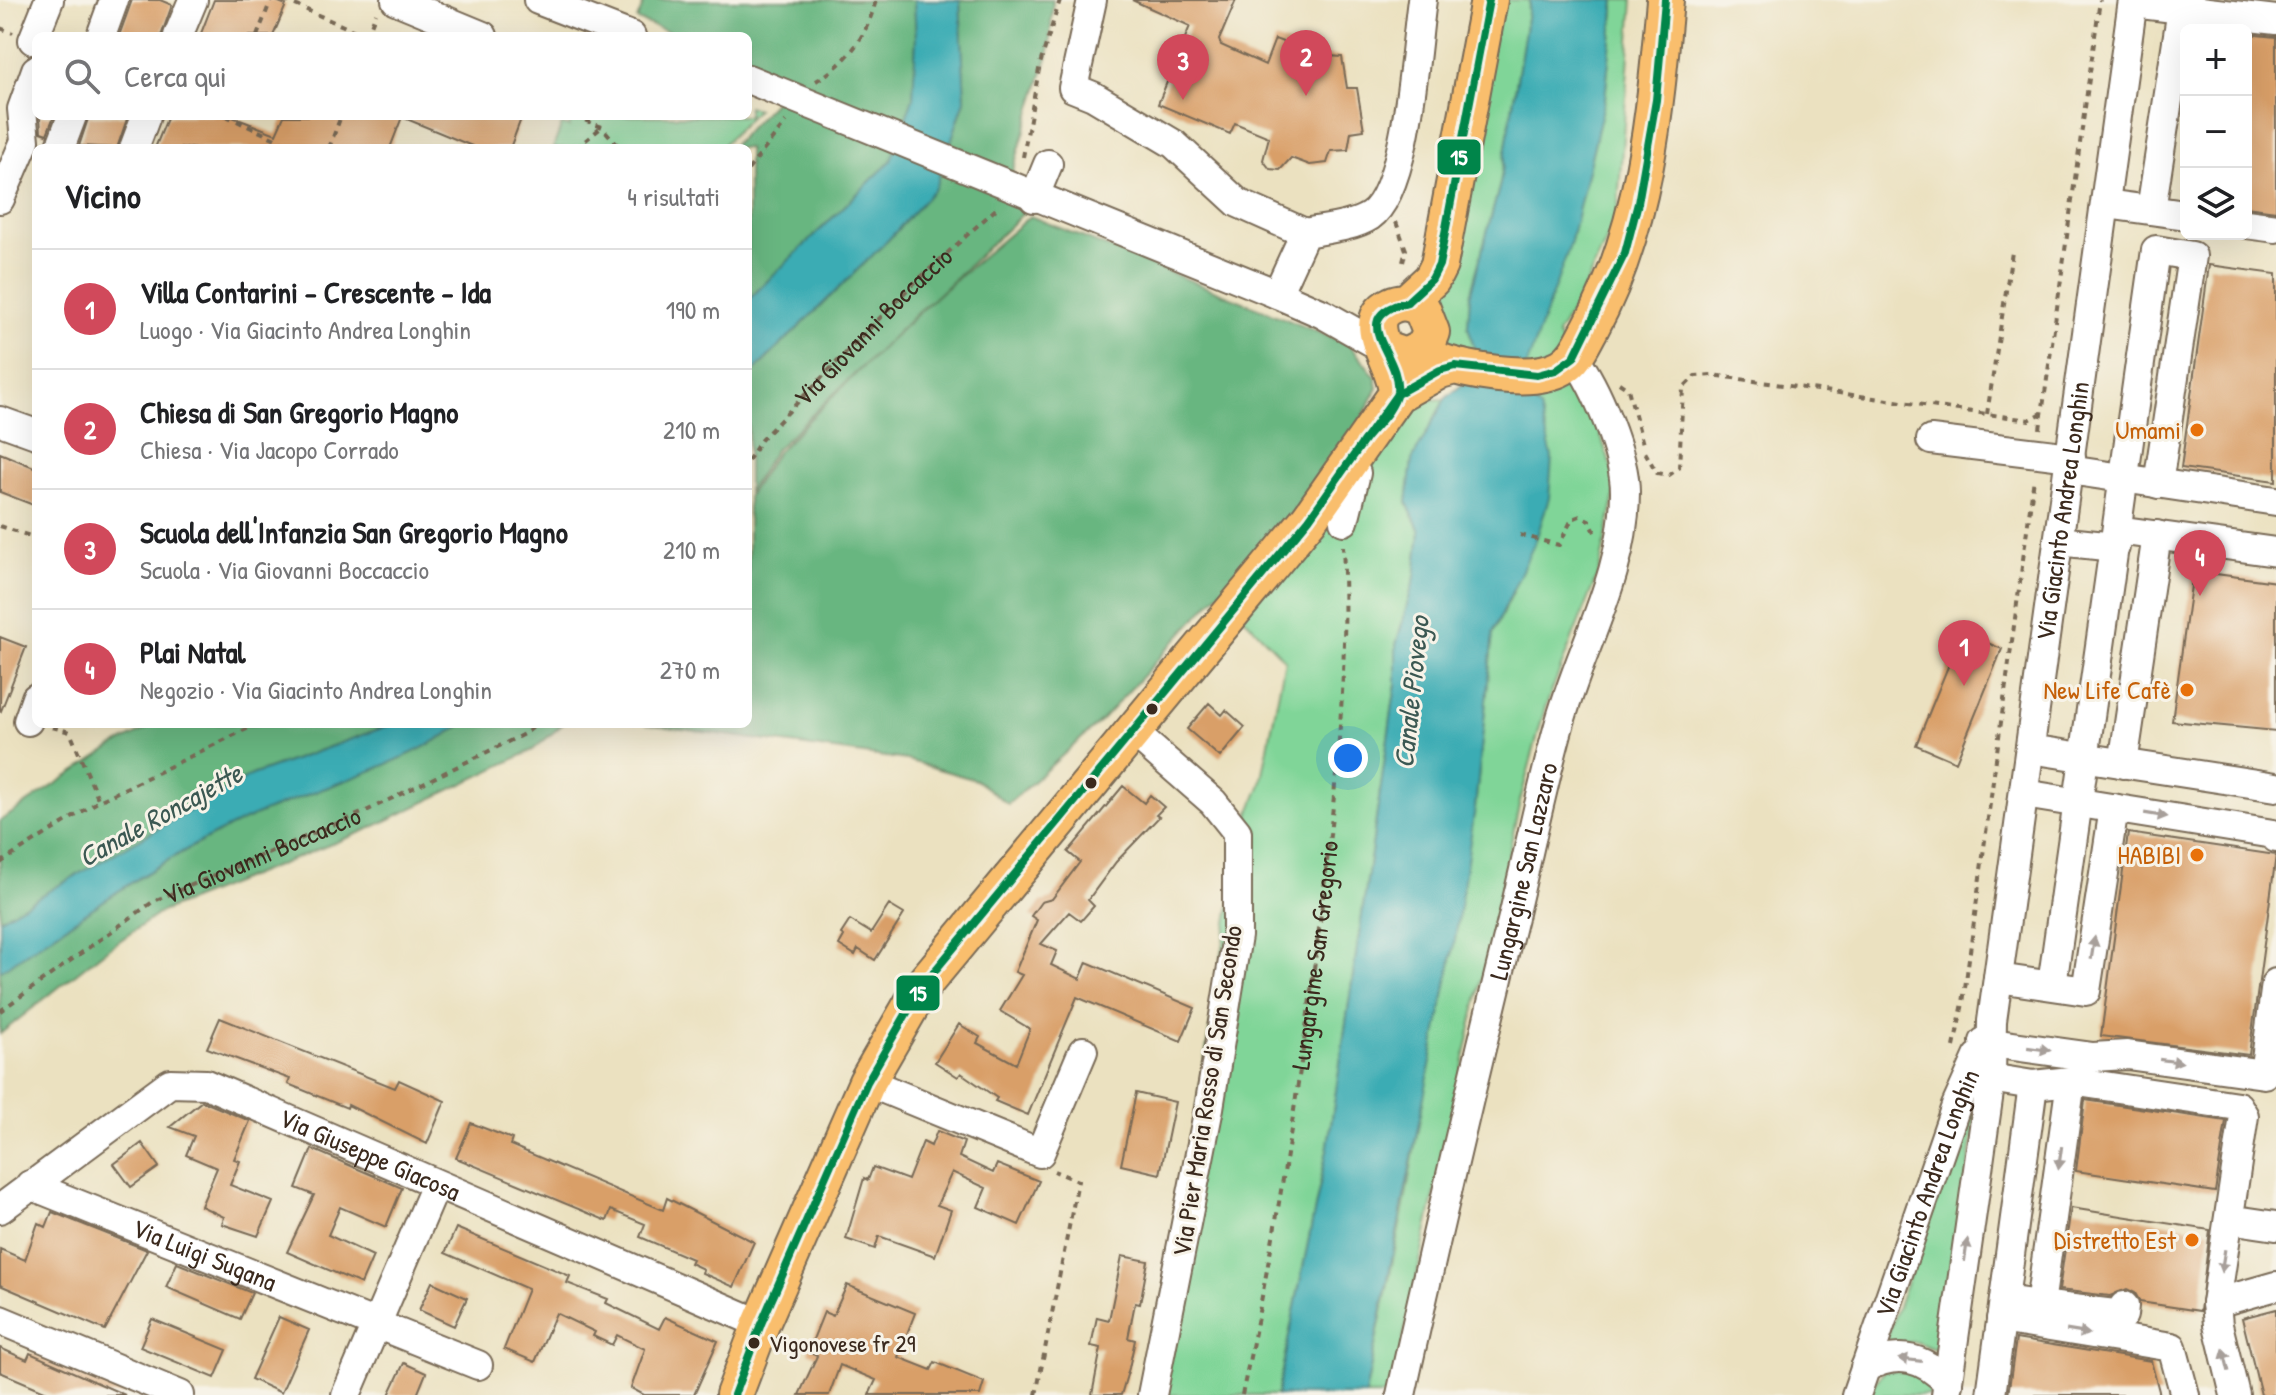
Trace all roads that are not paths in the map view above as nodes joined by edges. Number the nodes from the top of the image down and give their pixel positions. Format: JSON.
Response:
{"nodes":[{"id":1,"x":49,"y":0,"type":"edge"},
{"id":2,"x":114,"y":0,"type":"edge"},
{"id":3,"x":193,"y":0,"type":"edge"},
{"id":4,"x":396,"y":0,"type":"edge"},
{"id":5,"x":538,"y":0,"type":"edge"},
{"id":6,"x":1092,"y":0,"type":"edge"},
{"id":7,"x":1422,"y":0,"type":"edge"},
{"id":8,"x":1489,"y":0,"type":"edge"},
{"id":9,"x":1665,"y":0,"type":"edge"},
{"id":10,"x":2133,"y":2,"type":"edge"},
{"id":11,"x":2182,"y":9,"type":"junction"},
{"id":12,"x":2276,"y":20,"type":"edge"},
{"id":13,"x":566,"y":25,"type":"edge"},
{"id":14,"x":36,"y":32,"type":"edge"},
{"id":15,"x":102,"y":32,"type":"edge"},
{"id":16,"x":180,"y":32,"type":"edge"},
{"id":17,"x":473,"y":32,"type":"edge"},
{"id":18,"x":607,"y":32,"type":"edge"},
{"id":19,"x":32,"y":81,"type":"edge"},
{"id":20,"x":752,"y":81,"type":"edge"},
{"id":21,"x":70,"y":120,"type":"edge"},
{"id":22,"x":144,"y":120,"type":"edge"},
{"id":23,"x":62,"y":144,"type":"edge"},
{"id":24,"x":136,"y":144,"type":"edge"},
{"id":25,"x":0,"y":199,"type":"edge"},
{"id":26,"x":2106,"y":204,"type":"junction"},
{"id":27,"x":2151,"y":210,"type":"junction"},
{"id":28,"x":2180,"y":214,"type":"edge"},
{"id":29,"x":2252,"y":225,"type":"edge"},
{"id":30,"x":2276,"y":228,"type":"edge"},
{"id":31,"x":1305,"y":233,"type":"junction"},
{"id":32,"x":1277,"y":294,"type":"junction"},
{"id":33,"x":1395,"y":297,"type":"junction"},
{"id":34,"x":1323,"y":314,"type":"junction"},
{"id":35,"x":1574,"y":357,"type":"junction"},
{"id":36,"x":1401,"y":364,"type":"junction"},
{"id":37,"x":0,"y":421,"type":"edge"},
{"id":38,"x":32,"y":433,"type":"edge"},
{"id":39,"x":1931,"y":440,"type":"dead end"},
{"id":40,"x":2070,"y":464,"type":"junction"},
{"id":41,"x":1356,"y":473,"type":"dead end"},
{"id":42,"x":2124,"y":479,"type":"junction"},
{"id":43,"x":2158,"y":484,"type":"junction"},
{"id":44,"x":2276,"y":501,"type":"edge"},
{"id":45,"x":1345,"y":515,"type":"road end"},
{"id":46,"x":2157,"y":535,"type":"junction"},
{"id":47,"x":2116,"y":538,"type":"junction"},
{"id":48,"x":2058,"y":541,"type":"junction"},
{"id":49,"x":2276,"y":552,"type":"edge"},
{"id":50,"x":1134,"y":733,"type":"junction"},
{"id":51,"x":2030,"y":749,"type":"junction"},
{"id":52,"x":2085,"y":758,"type":"junction"},
{"id":53,"x":2123,"y":764,"type":"junction"},
{"id":54,"x":2276,"y":787,"type":"edge"},
{"id":55,"x":2024,"y":794,"type":"junction"},
{"id":56,"x":2078,"y":803,"type":"junction"},
{"id":57,"x":2114,"y":808,"type":"junction"},
{"id":58,"x":2275,"y":829,"type":"edge"},
{"id":59,"x":1998,"y":978,"type":"junction"},
{"id":60,"x":2052,"y":985,"type":"junction"},
{"id":61,"x":2275,"y":998,"type":"edge"},
{"id":62,"x":1989,"y":1036,"type":"junction"},
{"id":63,"x":1083,"y":1051,"type":"dead end"},
{"id":64,"x":1981,"y":1077,"type":"junction"},
{"id":65,"x":2071,"y":1081,"type":"junction"},
{"id":66,"x":867,"y":1082,"type":"junction"},
{"id":67,"x":2033,"y":1085,"type":"junction"},
{"id":68,"x":30,"y":1185,"type":"junction"},
{"id":69,"x":436,"y":1185,"type":"junction"},
{"id":70,"x":0,"y":1209,"type":"edge"},
{"id":71,"x":2229,"y":1219,"type":"junction"},
{"id":72,"x":2276,"y":1226,"type":"edge"},
{"id":73,"x":2276,"y":1286,"type":"edge"},
{"id":74,"x":1959,"y":1299,"type":"junction"},
{"id":75,"x":2040,"y":1305,"type":"junction"},
{"id":76,"x":2124,"y":1306,"type":"dead end"},
{"id":77,"x":2003,"y":1308,"type":"junction"},
{"id":78,"x":2217,"y":1314,"type":"junction"},
{"id":79,"x":0,"y":1320,"type":"edge"},
{"id":80,"x":377,"y":1324,"type":"junction"},
{"id":81,"x":761,"y":1324,"type":"junction"},
{"id":82,"x":2172,"y":1347,"type":"junction"},
{"id":83,"x":478,"y":1365,"type":"dead end"},
{"id":84,"x":1865,"y":1368,"type":"junction"},
{"id":85,"x":1947,"y":1389,"type":"edge"},
{"id":86,"x":180,"y":1395,"type":"edge"},
{"id":87,"x":346,"y":1395,"type":"edge"},
{"id":88,"x":734,"y":1395,"type":"edge"},
{"id":89,"x":1152,"y":1395,"type":"edge"},
{"id":90,"x":1401,"y":1395,"type":"edge"},
{"id":91,"x":1856,"y":1395,"type":"edge"},
{"id":92,"x":1991,"y":1395,"type":"edge"},
{"id":93,"x":2185,"y":1395,"type":"edge"},
{"id":94,"x":2235,"y":1395,"type":"edge"}],
"edges":[{"from":1,"to":14,"type":"street"},
{"from":2,"to":15,"type":"street"},
{"from":3,"to":16,"type":"street"},
{"from":4,"to":17,"type":"street"},
{"from":5,"to":13,"type":"street"},
{"from":6,"to":31,"type":"street"},
{"from":7,"to":31,"type":"street"},
{"from":8,"to":33,"type":"main road"},
{"from":9,"to":35,"type":"main road"},
{"from":10,"to":11,"type":"street"},
{"from":10,"to":26,"type":"street","name":"Via Giacinto Andrea Longhin"},
{"from":11,"to":12,"type":"street"},
{"from":11,"to":27,"type":"street"},
{"from":13,"to":18,"type":"street"},
{"from":19,"to":25,"type":"street"},
{"from":20,"to":32,"type":"street"},
{"from":21,"to":23,"type":"street"},
{"from":22,"to":24,"type":"street"},
{"from":26,"to":27,"type":"street"},
{"from":26,"to":40,"type":"street","name":"Via Giacinto Andrea Longhin"},
{"from":27,"to":28,"type":"street"},
{"from":29,"to":30,"type":"street"},
{"from":31,"to":32,"type":"street"},
{"from":32,"to":34,"type":"street"},
{"from":33,"to":34,"type":"street"},
{"from":33,"to":36,"type":"main road"},
{"from":33,"to":36,"type":"main road"},
{"from":34,"to":36,"type":"street"},
{"from":35,"to":36,"type":"main road"},
{"from":35,"to":90,"type":"street","name":"Lungargine San Lazzaro"},
{"from":36,"to":50,"type":"main road"},
{"from":37,"to":38,"type":"street"},
{"from":39,"to":40,"type":"street"},
{"from":40,"to":42,"type":"street"},
{"from":40,"to":48,"type":"street","name":"Via Giacinto Andrea Longhin"},
{"from":41,"to":45,"type":"street"},
{"from":42,"to":43,"type":"street"},
{"from":42,"to":43,"type":"street"},
{"from":42,"to":47,"type":"street"},
{"from":43,"to":44,"type":"street"},
{"from":46,"to":47,"type":"street"},
{"from":46,"to":49,"type":"street"},
{"from":46,"to":53,"type":"street"},
{"from":47,"to":48,"type":"street"},
{"from":47,"to":52,"type":"street"},
{"from":48,"to":51,"type":"street","name":"Via Giacinto Andrea Longhin"},
{"from":50,"to":66,"type":"main road"},
{"from":50,"to":89,"type":"street","name":"Via Pier Maria Rosso di San Secondo"},
{"from":51,"to":52,"type":"street"},
{"from":51,"to":55,"type":"street","name":"Via Giacinto Andrea Longhin"},
{"from":52,"to":53,"type":"street"},
{"from":52,"to":56,"type":"street"},
{"from":53,"to":54,"type":"street"},
{"from":55,"to":56,"type":"street"},
{"from":55,"to":59,"type":"street","name":"Via Giacinto Andrea Longhin"},
{"from":56,"to":57,"type":"street"},
{"from":56,"to":60,"type":"street"},
{"from":57,"to":58,"type":"street","one_way":true},
{"from":60,"to":57,"type":"street","one_way":true},
{"from":59,"to":60,"type":"street"},
{"from":59,"to":62,"type":"street","name":"Via Giacinto Andrea Longhin"},
{"from":62,"to":61,"type":"street","one_way":true},
{"from":62,"to":64,"type":"street","name":"Via Giacinto Andrea Longhin"},
{"from":63,"to":66,"type":"street"},
{"from":64,"to":67,"type":"street"},
{"from":74,"to":64,"type":"street","name":"Via Giacinto Andrea Longhin","one_way":true},
{"from":64,"to":84,"type":"street","name":"Via Giacinto Andrea Longhin"},
{"from":65,"to":67,"type":"street"},
{"from":65,"to":71,"type":"street"},
{"from":65,"to":75,"type":"street","one_way":true},
{"from":66,"to":81,"type":"main road"},
{"from":67,"to":77,"type":"street"},
{"from":68,"to":69,"type":"street","name":"Via Giuseppe Giacosa"},
{"from":68,"to":70,"type":"street","name":"Via Giuseppe Giacosa"},
{"from":68,"to":80,"type":"street","name":"Via Luigi Sugana"},
{"from":69,"to":80,"type":"street"},
{"from":69,"to":81,"type":"street","name":"Via Giuseppe Giacosa"},
{"from":71,"to":72,"type":"street"},
{"from":71,"to":78,"type":"street","one_way":true},
{"from":73,"to":78,"type":"street"},
{"from":74,"to":77,"type":"street"},
{"from":74,"to":85,"type":"street","name":"Via Giacinto Andrea Longhin"},
{"from":75,"to":76,"type":"street"},
{"from":75,"to":77,"type":"street"},
{"from":77,"to":82,"type":"street","one_way":true},
{"from":77,"to":92,"type":"street"},
{"from":78,"to":82,"type":"street"},
{"from":94,"to":78,"type":"street","one_way":true},
{"from":79,"to":86,"type":"street"},
{"from":80,"to":83,"type":"street","name":"Via Luigi Sugana"},
{"from":80,"to":87,"type":"street"},
{"from":81,"to":88,"type":"main road"},
{"from":82,"to":93,"type":"street"},
{"from":85,"to":84,"type":"street","name":"Via Giacinto Andrea Longhin","one_way":true},
{"from":84,"to":91,"type":"street","name":"Via Giacinto Andrea Longhin"}]}
